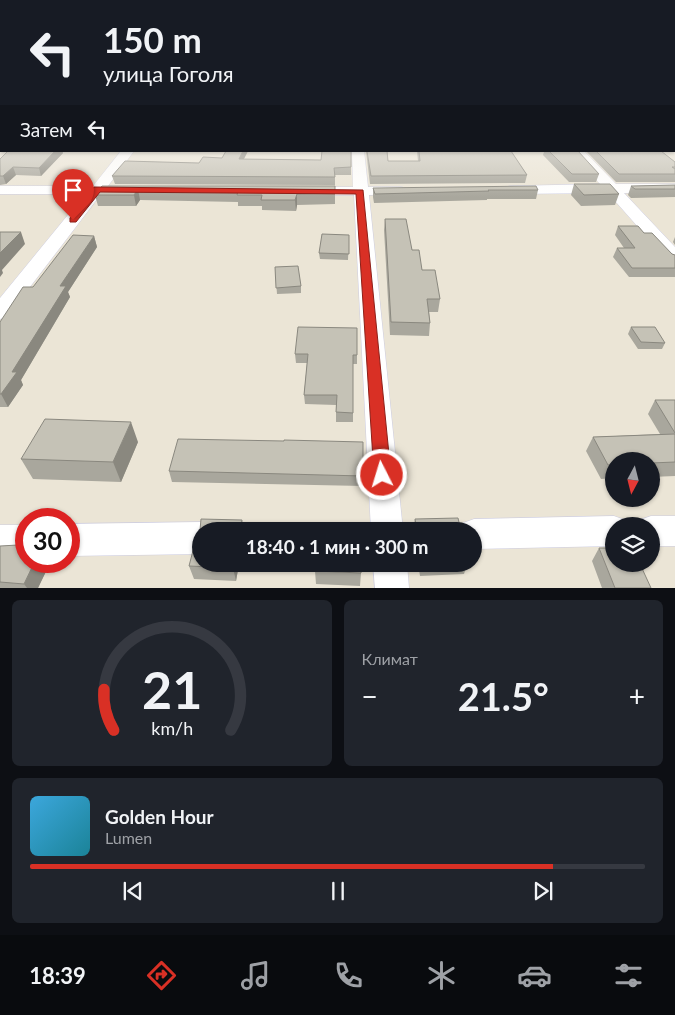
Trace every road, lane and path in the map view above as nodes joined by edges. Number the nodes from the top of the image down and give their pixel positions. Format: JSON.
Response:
{"nodes":[{"id":1,"x":127,"y":152,"type":"edge"},
{"id":2,"x":358,"y":152,"type":"edge"},
{"id":3,"x":578,"y":152,"type":"edge"},
{"id":4,"x":610,"y":188,"type":"junction"},
{"id":5,"x":675,"y":188,"type":"edge"},
{"id":6,"x":97,"y":189,"type":"junction"},
{"id":7,"x":0,"y":190,"type":"edge"},
{"id":8,"x":136,"y":190,"type":"edge"},
{"id":9,"x":500,"y":190,"type":"edge"},
{"id":10,"x":292,"y":191,"type":"edge"},
{"id":11,"x":360,"y":191,"type":"junction"},
{"id":12,"x":420,"y":191,"type":"edge"},
{"id":13,"x":675,"y":258,"type":"edge"},
{"id":14,"x":0,"y":312,"type":"edge"},
{"id":15,"x":386,"y":522,"type":"edge"},
{"id":16,"x":675,"y":530,"type":"edge"},
{"id":17,"x":660,"y":531,"type":"edge"},
{"id":18,"x":605,"y":532,"type":"edge"},
{"id":19,"x":482,"y":534,"type":"edge"},
{"id":20,"x":192,"y":538,"type":"edge"},
{"id":21,"x":80,"y":540,"type":"edge"},
{"id":22,"x":0,"y":541,"type":"edge"},
{"id":23,"x":15,"y":541,"type":"edge"},
{"id":24,"x":391,"y":572,"type":"edge"},
{"id":25,"x":392,"y":588,"type":"edge"}],
"edges":[{"from":1,"to":6,"type":"street"},
{"from":2,"to":11,"type":"street"},
{"from":3,"to":4,"type":"street"},
{"from":4,"to":5,"type":"street"},
{"from":4,"to":9,"type":"street"},
{"from":4,"to":13,"type":"street"},
{"from":6,"to":7,"type":"street"},
{"from":6,"to":8,"type":"street"},
{"from":6,"to":14,"type":"street"},
{"from":10,"to":11,"type":"street"},
{"from":11,"to":12,"type":"street"},
{"from":11,"to":15,"type":"street"},
{"from":16,"to":17,"type":"street"},
{"from":18,"to":19,"type":"street"},
{"from":20,"to":21,"type":"street"},
{"from":22,"to":23,"type":"street"},
{"from":24,"to":25,"type":"street"}]}
